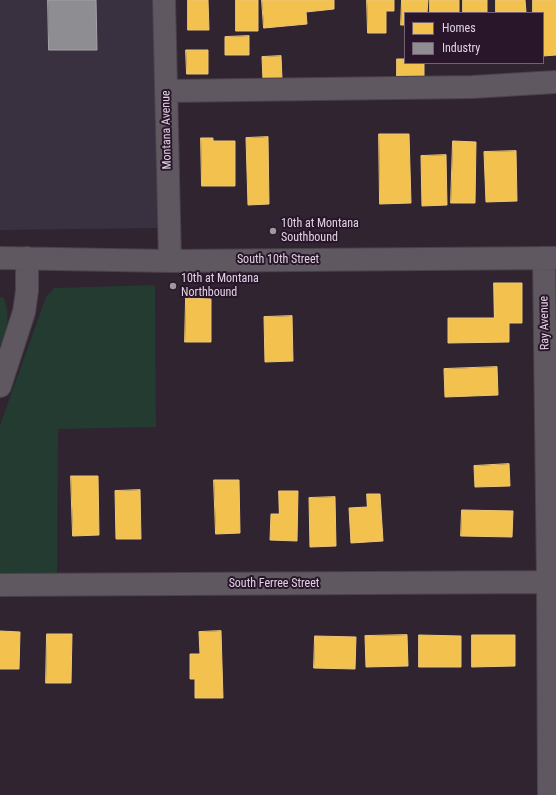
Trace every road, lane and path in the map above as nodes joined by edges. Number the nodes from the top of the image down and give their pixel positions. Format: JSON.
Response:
{"nodes":[{"id":1,"x":164,"y":0,"type":"edge"},
{"id":2,"x":556,"y":82,"type":"edge"},
{"id":3,"x":167,"y":91,"type":"junction"},
{"id":4,"x":0,"y":258,"type":"edge"},
{"id":5,"x":27,"y":258,"type":"junction"},
{"id":6,"x":550,"y":258,"type":"edge"},
{"id":7,"x":170,"y":260,"type":"junction"},
{"id":8,"x":0,"y":386,"type":"edge"},
{"id":9,"x":548,"y":582,"type":"junction"},
{"id":10,"x":0,"y":586,"type":"edge"},
{"id":11,"x":549,"y":795,"type":"edge"}],
"edges":[{"from":1,"to":3,"type":"street","name":"Montana Avenue"},
{"from":2,"to":3,"type":"street"},
{"from":3,"to":7,"type":"street","name":"Montana Avenue"},
{"from":4,"to":5,"type":"street","name":"South 10th Street"},
{"from":5,"to":7,"type":"street","name":"South 10th Street"},
{"from":5,"to":8,"type":"street"},
{"from":6,"to":7,"type":"street","name":"South 10th Street"},
{"from":6,"to":9,"type":"street","name":"Ray Avenue"},
{"from":9,"to":10,"type":"street","name":"South Ferree Street"},
{"from":9,"to":11,"type":"street","name":"Ray Avenue"}]}
